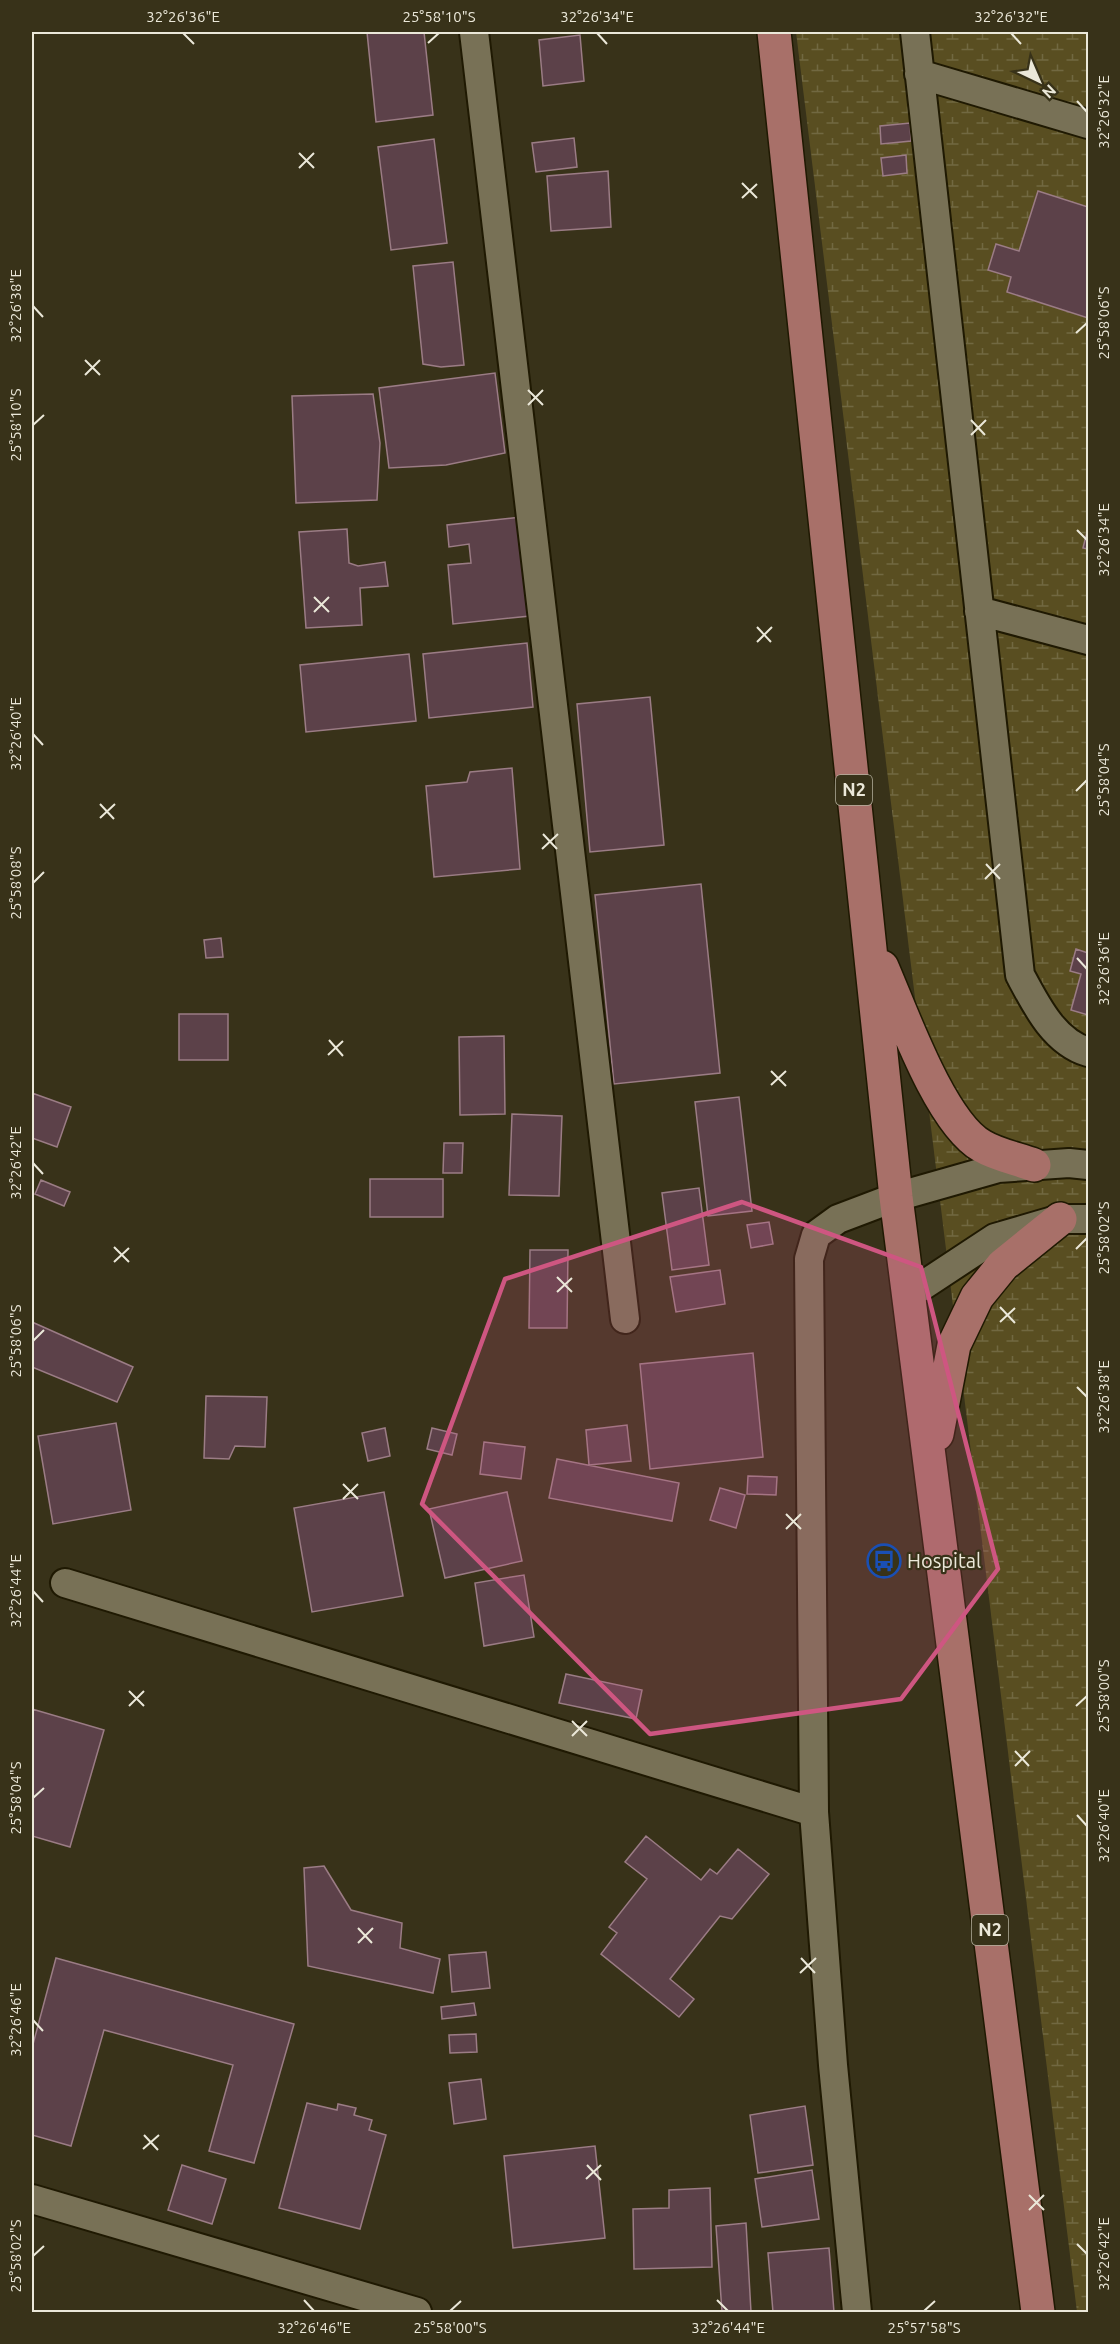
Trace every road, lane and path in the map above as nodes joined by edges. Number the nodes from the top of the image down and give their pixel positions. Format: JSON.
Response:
{"nodes":[{"id":1,"x":474,"y":32,"type":"edge"},
{"id":2,"x":774,"y":32,"type":"edge"},
{"id":3,"x":915,"y":32,"type":"edge"},
{"id":4,"x":919,"y":74,"type":"junction"},
{"id":5,"x":1089,"y":124,"type":"edge"},
{"id":6,"x":979,"y":611,"type":"junction"},
{"id":7,"x":1089,"y":640,"type":"edge"},
{"id":8,"x":869,"y":938,"type":"junction"},
{"id":9,"x":1089,"y":1052,"type":"edge"},
{"id":10,"x":1034,"y":1165,"type":"junction"},
{"id":11,"x":1089,"y":1165,"type":"edge"},
{"id":12,"x":896,"y":1197,"type":"junction"},
{"id":13,"x":1074,"y":1219,"type":"edge"},
{"id":14,"x":910,"y":1294,"type":"junction"},
{"id":15,"x":625,"y":1319,"type":"dead end"},
{"id":16,"x":931,"y":1462,"type":"junction"},
{"id":17,"x":65,"y":1582,"type":"dead end"},
{"id":18,"x":814,"y":1812,"type":"junction"},
{"id":19,"x":32,"y":2199,"type":"edge"},
{"id":20,"x":417,"y":2313,"type":"edge"},
{"id":21,"x":857,"y":2313,"type":"edge"},
{"id":22,"x":1038,"y":2313,"type":"edge"}],
"edges":[{"from":1,"to":15,"type":"street"},
{"from":2,"to":8,"type":"main road","number":"N2"},
{"from":3,"to":4,"type":"street"},
{"from":4,"to":5,"type":"street"},
{"from":4,"to":6,"type":"street"},
{"from":6,"to":7,"type":"street"},
{"from":6,"to":9,"type":"street"},
{"from":8,"to":10,"type":"main road"},
{"from":8,"to":12,"type":"main road","number":"N2"},
{"from":10,"to":11,"type":"street"},
{"from":10,"to":12,"type":"street"},
{"from":12,"to":14,"type":"main road","number":"N2"},
{"from":12,"to":18,"type":"street"},
{"from":13,"to":14,"type":"street"},
{"from":13,"to":16,"type":"main road"},
{"from":14,"to":16,"type":"main road","number":"N2"},
{"from":16,"to":22,"type":"main road","number":"N2"},
{"from":17,"to":18,"type":"street"},
{"from":18,"to":21,"type":"street"},
{"from":19,"to":20,"type":"street"}]}
